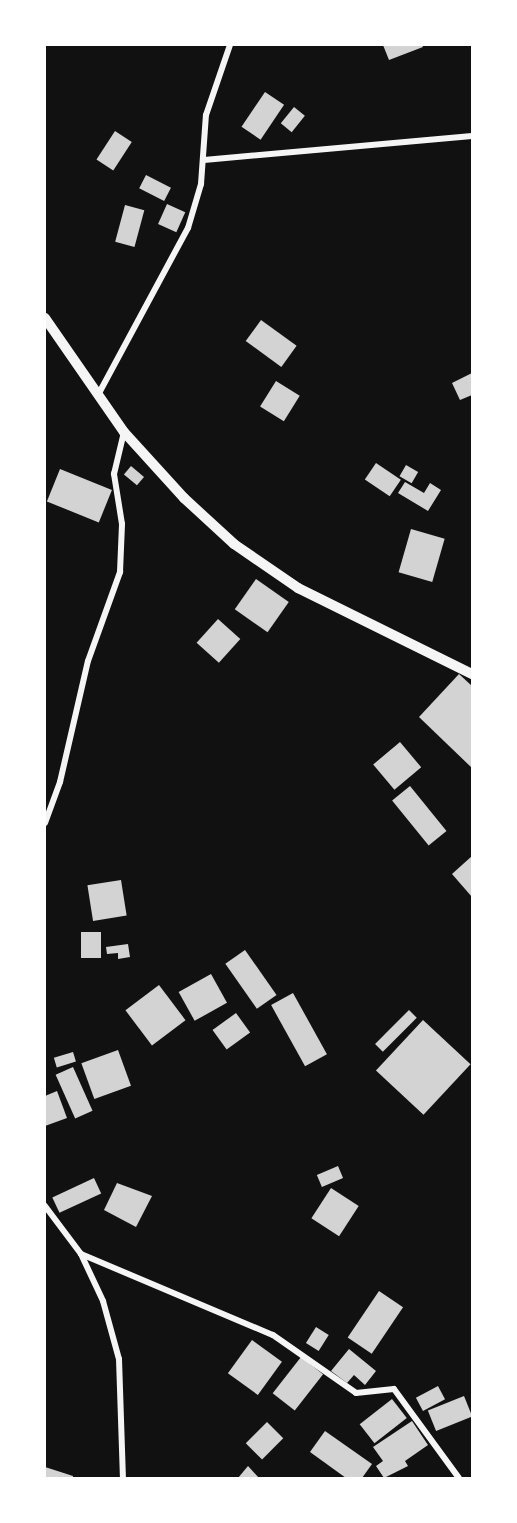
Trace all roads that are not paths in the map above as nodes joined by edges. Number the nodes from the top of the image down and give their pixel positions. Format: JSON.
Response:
{"nodes":[{"id":1,"x":230,"y":45,"type":"edge"},
{"id":2,"x":472,"y":136,"type":"edge"},
{"id":3,"x":204,"y":160,"type":"junction"},
{"id":4,"x":45,"y":318,"type":"edge"},
{"id":5,"x":98,"y":395,"type":"junction"},
{"id":6,"x":124,"y":432,"type":"junction"},
{"id":7,"x":472,"y":674,"type":"edge"},
{"id":8,"x":45,"y":824,"type":"edge"},
{"id":9,"x":45,"y":1206,"type":"edge"},
{"id":10,"x":81,"y":1254,"type":"junction"},
{"id":11,"x":123,"y":1478,"type":"edge"},
{"id":12,"x":459,"y":1478,"type":"edge"}],
"edges":[{"from":1,"to":3,"type":"street"},
{"from":2,"to":3,"type":"street"},
{"from":3,"to":5,"type":"street"},
{"from":4,"to":5,"type":"street"},
{"from":5,"to":6,"type":"street"},
{"from":6,"to":7,"type":"street"},
{"from":6,"to":8,"type":"street"},
{"from":9,"to":10,"type":"street"},
{"from":10,"to":11,"type":"street"},
{"from":10,"to":12,"type":"street"}]}
